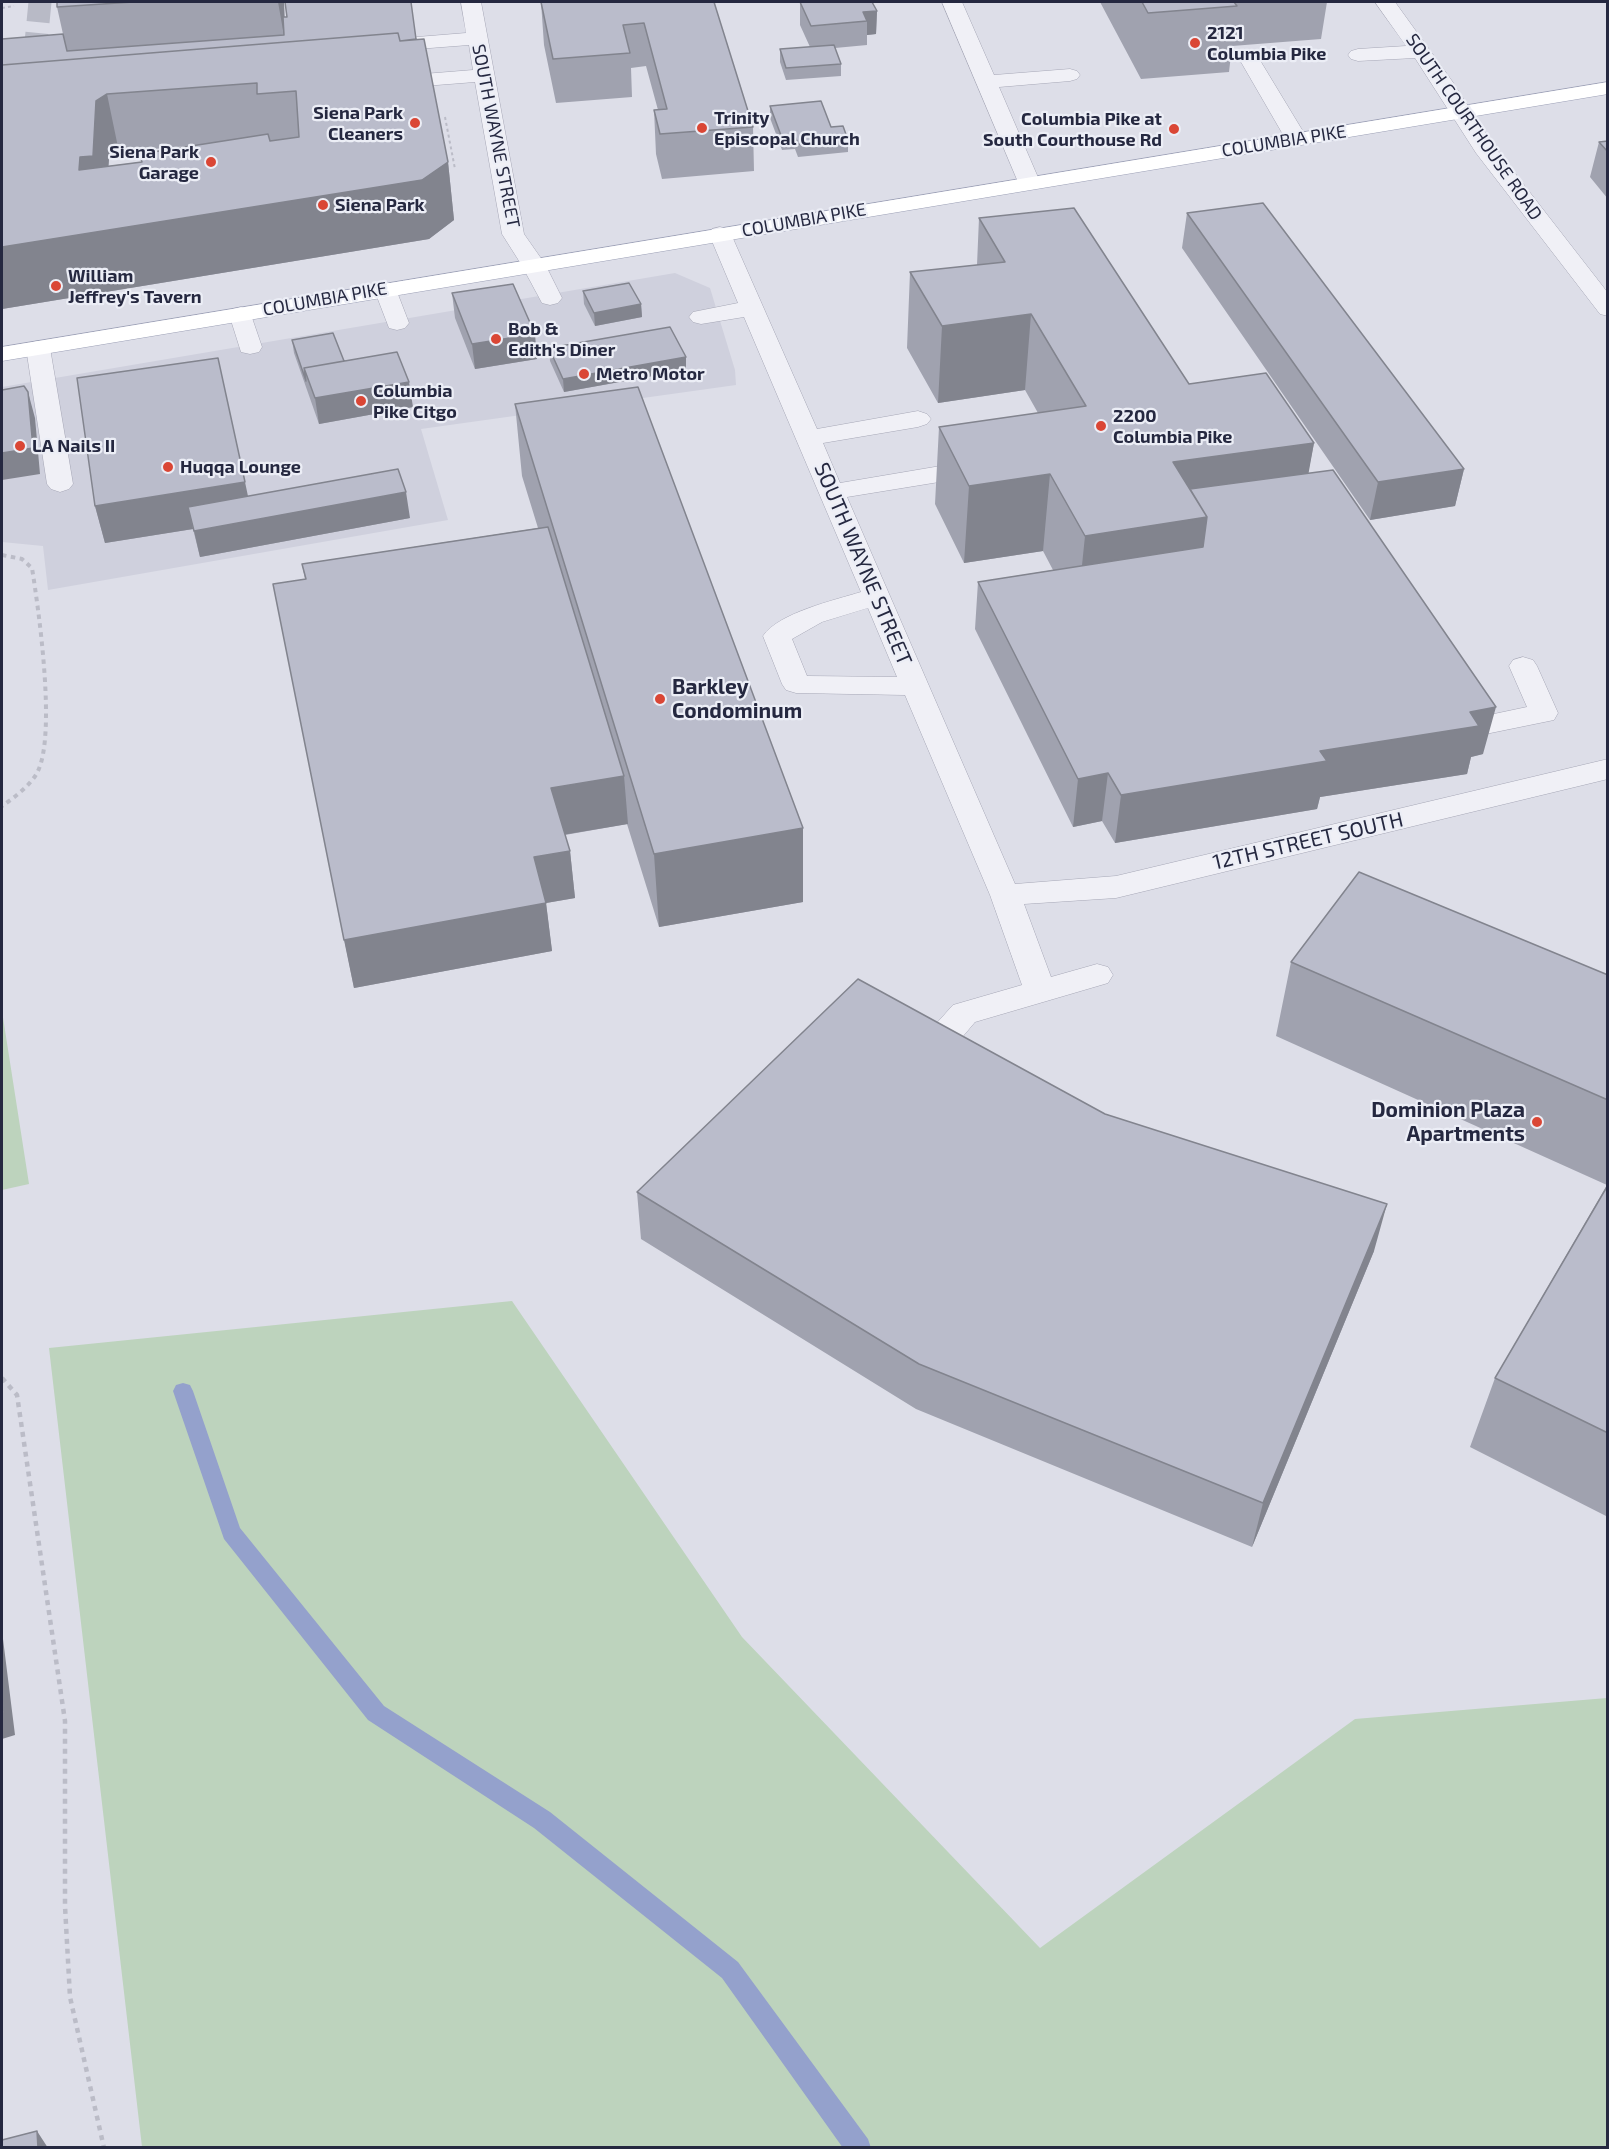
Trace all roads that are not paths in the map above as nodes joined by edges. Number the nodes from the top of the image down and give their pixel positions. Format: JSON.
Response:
{"nodes":[{"id":1,"x":471,"y":2,"type":"edge"},
{"id":2,"x":952,"y":2,"type":"edge"},
{"id":3,"x":1385,"y":2,"type":"edge"},
{"id":4,"x":477,"y":38,"type":"junction"},
{"id":5,"x":417,"y":43,"type":"edge"},
{"id":6,"x":1421,"y":51,"type":"junction"},
{"id":7,"x":1358,"y":55,"type":"dead end"},
{"id":8,"x":1251,"y":62,"type":"dead end"},
{"id":9,"x":484,"y":75,"type":"junction"},
{"id":10,"x":1070,"y":75,"type":"dead end"},
{"id":11,"x":987,"y":82,"type":"junction"},
{"id":12,"x":363,"y":85,"type":"edge"},
{"id":13,"x":1608,"y":88,"type":"edge"},
{"id":14,"x":1462,"y":112,"type":"junction"},
{"id":15,"x":1296,"y":138,"type":"junction"},
{"id":16,"x":1029,"y":182,"type":"junction"},
{"id":17,"x":720,"y":234,"type":"junction"},
{"id":18,"x":533,"y":264,"type":"junction"},
{"id":19,"x":386,"y":289,"type":"junction"},
{"id":20,"x":549,"y":298,"type":"dead end"},
{"id":21,"x":753,"y":308,"type":"junction"},
{"id":22,"x":1608,"y":309,"type":"edge"},
{"id":23,"x":240,"y":314,"type":"junction"},
{"id":24,"x":701,"y":317,"type":"dead end"},
{"id":25,"x":397,"y":323,"type":"dead end"},
{"id":26,"x":250,"y":347,"type":"dead end"},
{"id":27,"x":38,"y":348,"type":"junction"},
{"id":28,"x":2,"y":354,"type":"edge"},
{"id":29,"x":918,"y":419,"type":"dead end"},
{"id":30,"x":809,"y":438,"type":"junction"},
{"id":31,"x":976,"y":468,"type":"edge"},
{"id":32,"x":60,"y":484,"type":"dead end"},
{"id":33,"x":833,"y":492,"type":"junction"},
{"id":34,"x":877,"y":596,"type":"junction"},
{"id":35,"x":1523,"y":666,"type":"dead end"},
{"id":36,"x":915,"y":686,"type":"junction"},
{"id":37,"x":1466,"y":729,"type":"edge"},
{"id":38,"x":1608,"y":769,"type":"edge"},
{"id":39,"x":1005,"y":895,"type":"junction"},
{"id":40,"x":1098,"y":975,"type":"dead end"},
{"id":41,"x":1040,"y":992,"type":"junction"},
{"id":42,"x":921,"y":1062,"type":"edge"}],
"edges":[{"from":1,"to":4,"type":"street","name":"SOUTH WAYNE STREET"},
{"from":2,"to":11,"type":"street"},
{"from":3,"to":6,"type":"street","name":"SOUTH COURTHOUSE ROAD"},
{"from":4,"to":5,"type":"street"},
{"from":4,"to":9,"type":"street","name":"SOUTH WAYNE STREET"},
{"from":6,"to":7,"type":"street"},
{"from":6,"to":14,"type":"street","name":"SOUTH COURTHOUSE ROAD"},
{"from":8,"to":15,"type":"street"},
{"from":9,"to":12,"type":"street"},
{"from":9,"to":18,"type":"street","name":"SOUTH WAYNE STREET"},
{"from":10,"to":11,"type":"street"},
{"from":11,"to":16,"type":"street"},
{"from":13,"to":14,"type":"main road","name":"COLUMBIA PIKE"},
{"from":14,"to":15,"type":"main road","name":"COLUMBIA PIKE"},
{"from":14,"to":22,"type":"street","name":"SOUTH COURTHOUSE ROAD"},
{"from":15,"to":16,"type":"main road","name":"COLUMBIA PIKE"},
{"from":16,"to":17,"type":"main road","name":"COLUMBIA PIKE"},
{"from":17,"to":18,"type":"main road","name":"COLUMBIA PIKE"},
{"from":17,"to":21,"type":"street","name":"SOUTH WAYNE STREET"},
{"from":18,"to":19,"type":"main road","name":"COLUMBIA PIKE"},
{"from":18,"to":20,"type":"street","name":"SOUTH WAYNE STREET"},
{"from":19,"to":23,"type":"main road","name":"COLUMBIA PIKE"},
{"from":19,"to":25,"type":"street"},
{"from":21,"to":24,"type":"street"},
{"from":21,"to":30,"type":"street","name":"SOUTH WAYNE STREET"},
{"from":23,"to":26,"type":"street"},
{"from":23,"to":27,"type":"main road","name":"COLUMBIA PIKE"},
{"from":27,"to":28,"type":"main road","name":"COLUMBIA PIKE"},
{"from":27,"to":32,"type":"street"},
{"from":29,"to":30,"type":"street"},
{"from":30,"to":33,"type":"street","name":"SOUTH WAYNE STREET"},
{"from":31,"to":33,"type":"street"},
{"from":33,"to":34,"type":"street","name":"SOUTH WAYNE STREET"},
{"from":34,"to":36,"type":"street","name":"SOUTH WAYNE STREET"},
{"from":34,"to":36,"type":"street"},
{"from":35,"to":37,"type":"street"},
{"from":36,"to":39,"type":"street","name":"SOUTH WAYNE STREET"},
{"from":38,"to":39,"type":"street","name":"12TH STREET SOUTH"},
{"from":39,"to":41,"type":"street","name":"SOUTH WAYNE STREET"},
{"from":40,"to":41,"type":"street"},
{"from":41,"to":42,"type":"street"}]}
